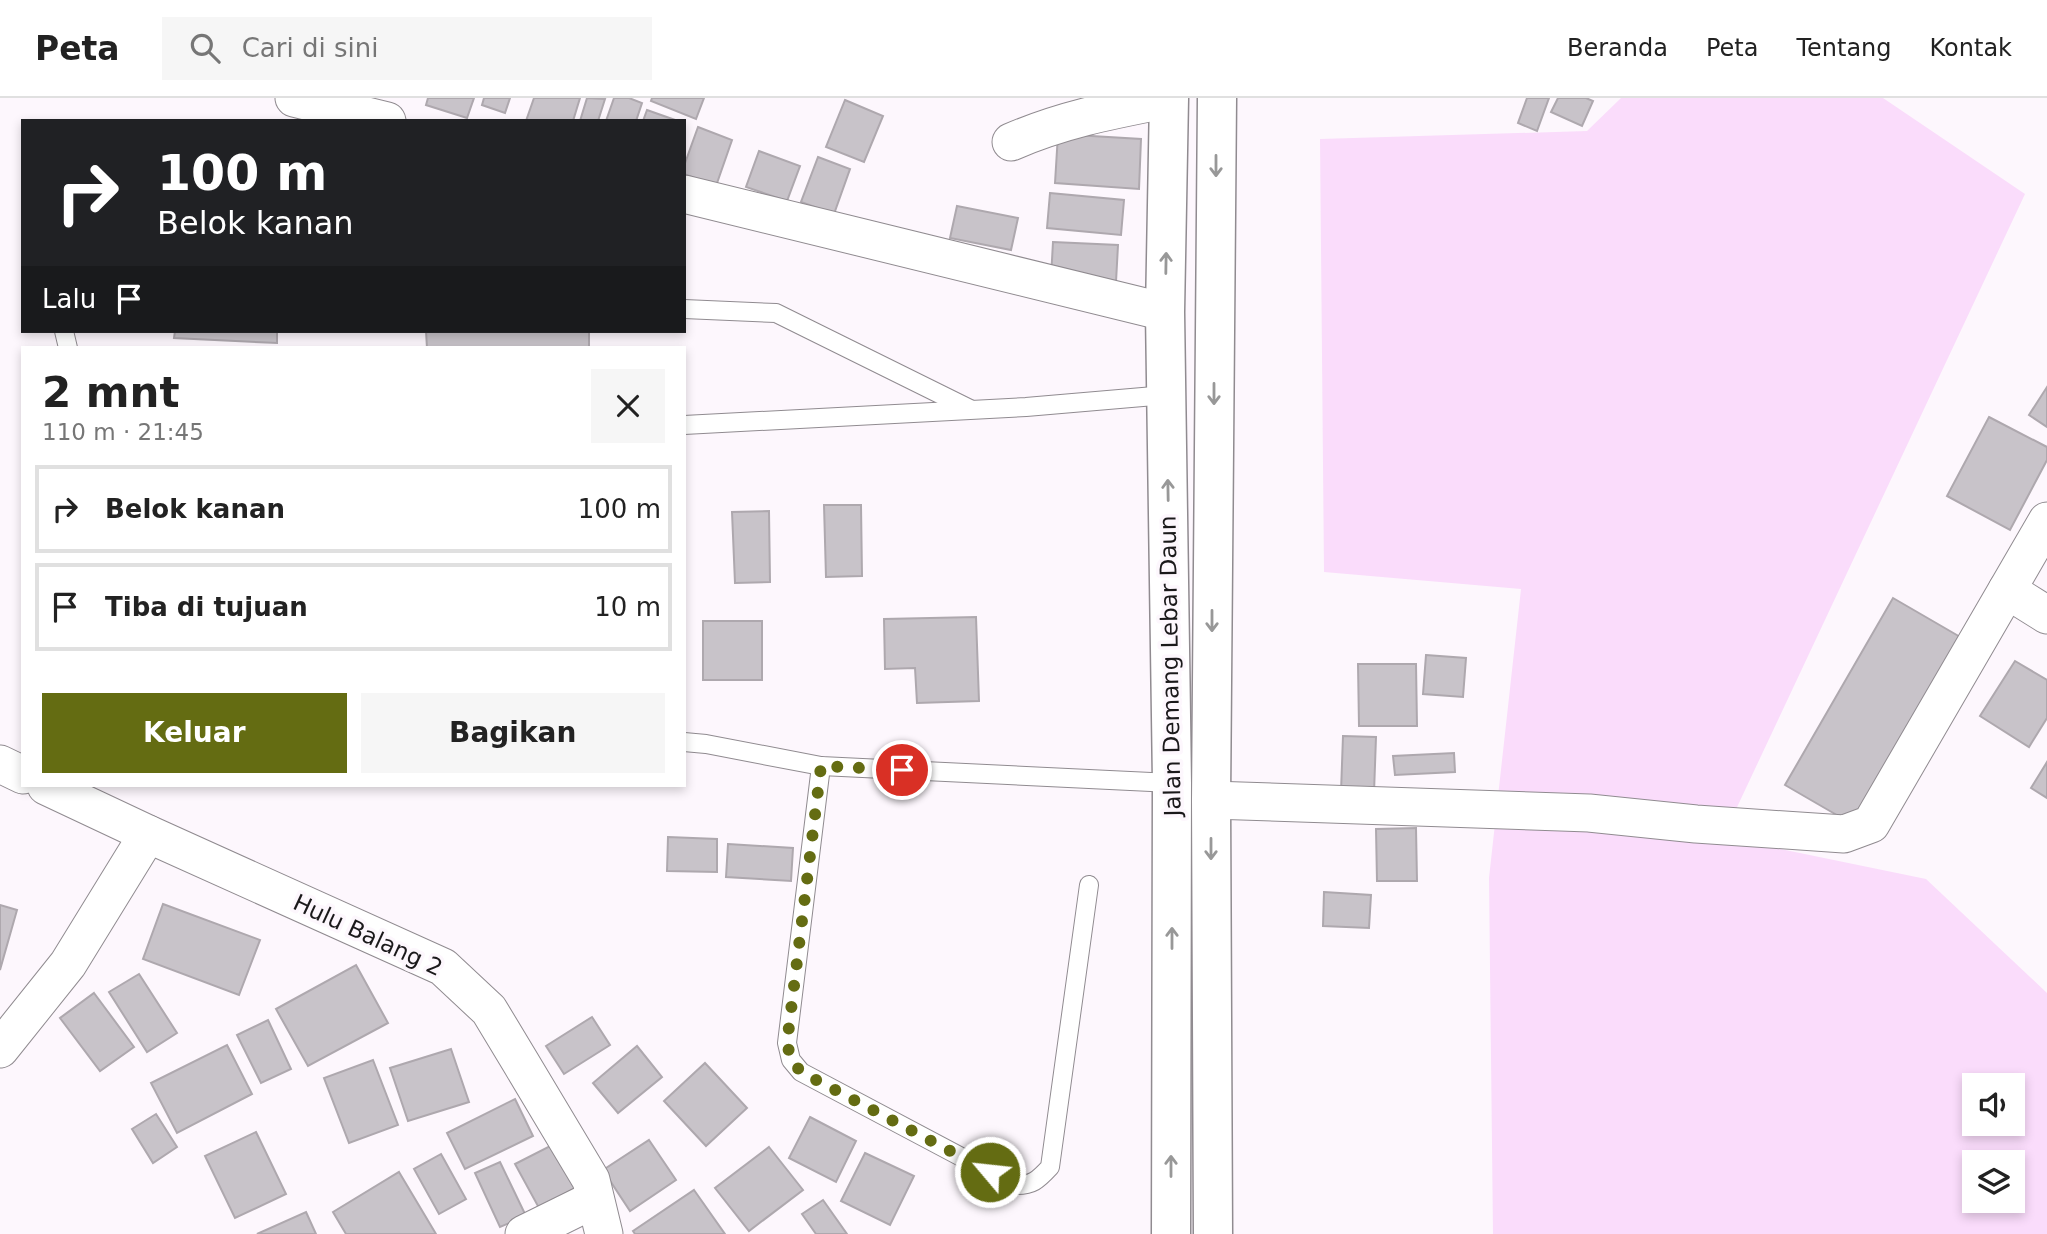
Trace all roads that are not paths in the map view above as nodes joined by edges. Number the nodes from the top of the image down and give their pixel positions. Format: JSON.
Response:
{"nodes":[{"id":1,"x":294,"y":98,"type":"edge"},
{"id":2,"x":1217,"y":98,"type":"edge"},
{"id":3,"x":1169,"y":99,"type":"edge"},
{"id":4,"x":379,"y":119,"type":"edge"},
{"id":5,"x":1011,"y":142,"type":"dead end"},
{"id":6,"x":686,"y":194,"type":"edge"},
{"id":7,"x":686,"y":309,"type":"edge"},
{"id":8,"x":1165,"y":312,"type":"junction"},
{"id":9,"x":1166,"y":395,"type":"junction"},
{"id":10,"x":970,"y":409,"type":"junction"},
{"id":11,"x":686,"y":425,"type":"edge"},
{"id":12,"x":2047,"y":521,"type":"edge"},
{"id":13,"x":2007,"y":590,"type":"junction"},
{"id":14,"x":2047,"y":615,"type":"edge"},
{"id":15,"x":686,"y":743,"type":"edge"},
{"id":16,"x":0,"y":764,"type":"edge"},
{"id":17,"x":821,"y":766,"type":"junction"},
{"id":18,"x":21,"y":774,"type":"edge"},
{"id":19,"x":1172,"y":783,"type":"junction"},
{"id":20,"x":48,"y":787,"type":"edge"},
{"id":21,"x":1211,"y":800,"type":"junction"},
{"id":22,"x":148,"y":834,"type":"junction"},
{"id":23,"x":1089,"y":885,"type":"dead end"},
{"id":24,"x":0,"y":1049,"type":"edge"},
{"id":25,"x":595,"y":1199,"type":"junction"},
{"id":26,"x":524,"y":1234,"type":"edge"},
{"id":27,"x":604,"y":1234,"type":"edge"},
{"id":28,"x":1171,"y":1234,"type":"edge"},
{"id":29,"x":1213,"y":1234,"type":"edge"}],
"edges":[{"from":1,"to":4,"type":"street"},
{"from":2,"to":21,"type":"highway","name":"Jalan Demang Lebar Daun","one_way":true},
{"from":3,"to":5,"type":"street"},
{"from":8,"to":3,"type":"highway","name":"Jalan Demang Lebar Daun","one_way":true},
{"from":6,"to":8,"type":"street"},
{"from":7,"to":10,"type":"lane"},
{"from":8,"to":9,"type":"highway","name":"Jalan Demang Lebar Daun"},
{"from":9,"to":10,"type":"lane"},
{"from":19,"to":9,"type":"highway","name":"Jalan Demang Lebar Daun","one_way":true},
{"from":10,"to":11,"type":"lane"},
{"from":12,"to":13,"type":"street"},
{"from":13,"to":14,"type":"street"},
{"from":13,"to":21,"type":"street"},
{"from":15,"to":17,"type":"lane"},
{"from":16,"to":18,"type":"street"},
{"from":17,"to":19,"type":"lane"},
{"from":17,"to":23,"type":"lane"},
{"from":28,"to":19,"type":"highway","name":"Jalan Demang Lebar Daun","one_way":true},
{"from":20,"to":22,"type":"street","name":"Hulu Balang 2"},
{"from":21,"to":29,"type":"highway","name":"Jalan Demang Lebar Daun","one_way":true},
{"from":22,"to":24,"type":"street"},
{"from":22,"to":25,"type":"street","name":"Hulu Balang 2"},
{"from":25,"to":26,"type":"street"},
{"from":25,"to":27,"type":"street","name":"Hulu Balang 2"}]}
